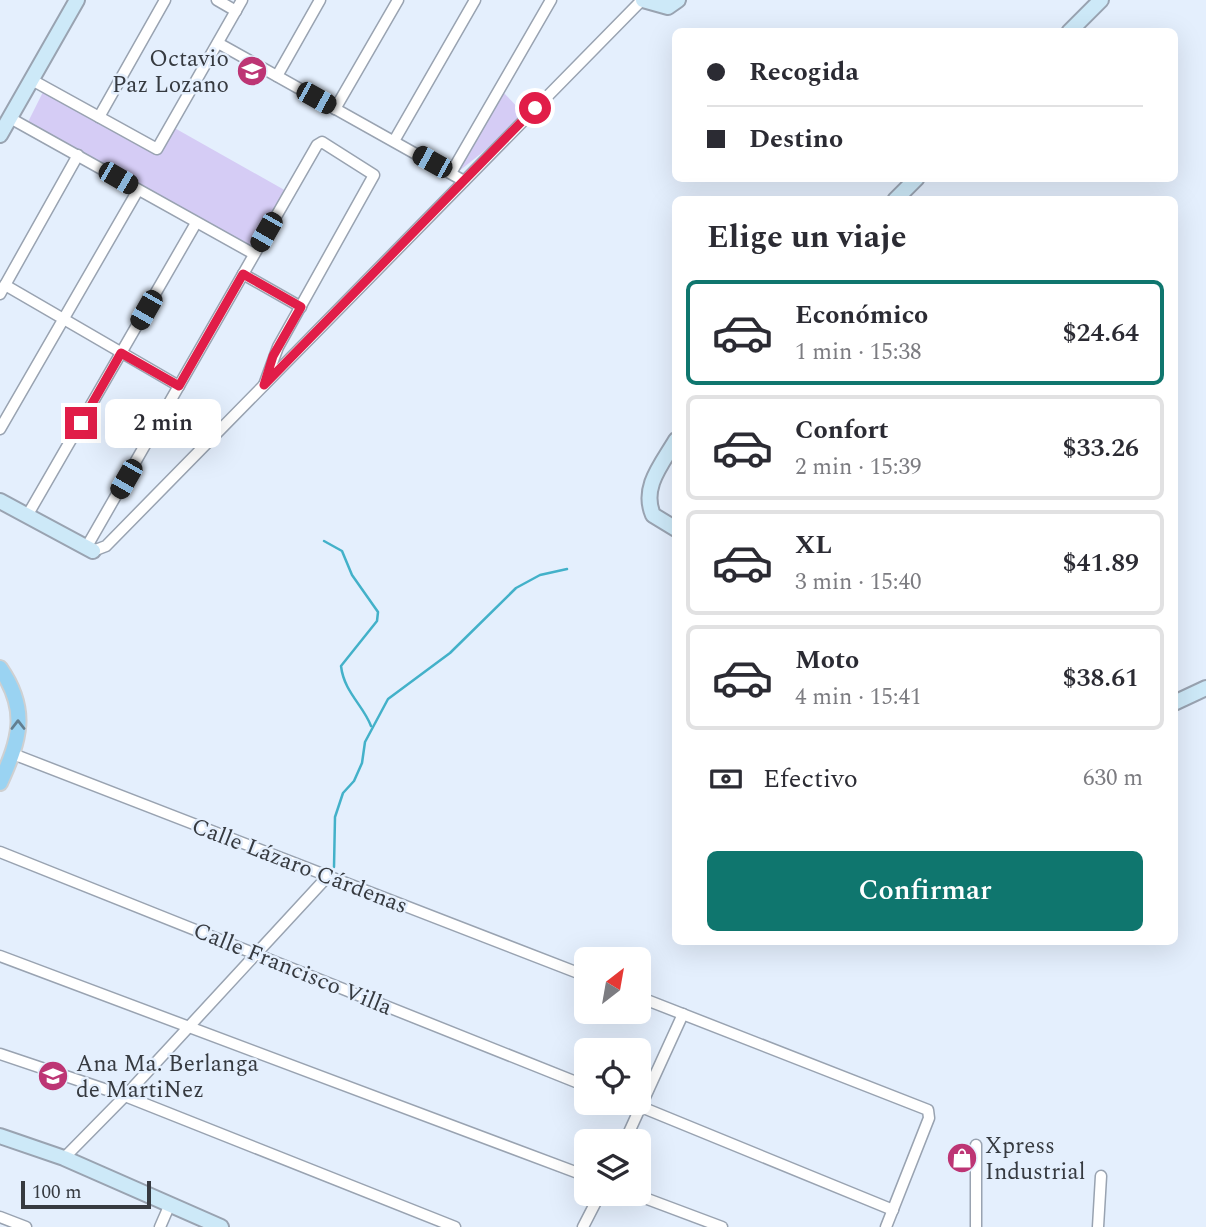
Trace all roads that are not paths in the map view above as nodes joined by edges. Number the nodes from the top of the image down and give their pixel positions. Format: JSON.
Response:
{"nodes":[{"id":1,"x":77,"y":0,"type":"edge"},
{"id":2,"x":165,"y":0,"type":"edge"},
{"id":3,"x":217,"y":0,"type":"edge"},
{"id":4,"x":242,"y":0,"type":"edge"},
{"id":5,"x":320,"y":0,"type":"edge"},
{"id":6,"x":398,"y":0,"type":"edge"},
{"id":7,"x":475,"y":0,"type":"edge"},
{"id":8,"x":551,"y":0,"type":"edge"},
{"id":9,"x":642,"y":0,"type":"edge"},
{"id":10,"x":678,"y":0,"type":"edge"},
{"id":11,"x":1101,"y":0,"type":"edge"},
{"id":12,"x":236,"y":11,"type":"junction"},
{"id":13,"x":1073,"y":28,"type":"edge"},
{"id":14,"x":218,"y":43,"type":"junction"},
{"id":15,"x":277,"y":76,"type":"junction"},
{"id":16,"x":32,"y":80,"type":"junction"},
{"id":17,"x":335,"y":108,"type":"junction"},
{"id":18,"x":99,"y":117,"type":"junction"},
{"id":19,"x":10,"y":118,"type":"junction"},
{"id":20,"x":0,"y":135,"type":"edge"},
{"id":21,"x":394,"y":141,"type":"junction"},
{"id":22,"x":78,"y":155,"type":"junction"},
{"id":23,"x":451,"y":173,"type":"junction"},
{"id":24,"x":464,"y":181,"type":"junction"},
{"id":25,"x":913,"y":182,"type":"edge"},
{"id":26,"x":138,"y":190,"type":"junction"},
{"id":27,"x":899,"y":196,"type":"edge"},
{"id":28,"x":197,"y":223,"type":"junction"},
{"id":29,"x":254,"y":254,"type":"junction"},
{"id":30,"x":243,"y":274,"type":"junction"},
{"id":31,"x":2,"y":290,"type":"edge"},
{"id":32,"x":301,"y":307,"type":"junction"},
{"id":33,"x":62,"y":319,"type":"junction"},
{"id":34,"x":121,"y":353,"type":"junction"},
{"id":35,"x":264,"y":385,"type":"junction"},
{"id":36,"x":179,"y":386,"type":"junction"},
{"id":37,"x":0,"y":429,"type":"edge"},
{"id":38,"x":672,"y":447,"type":"edge"},
{"id":39,"x":0,"y":501,"type":"edge"},
{"id":40,"x":27,"y":516,"type":"junction"},
{"id":41,"x":672,"y":527,"type":"edge"},
{"id":42,"x":90,"y":550,"type":"junction"},
{"id":43,"x":0,"y":667,"type":"edge"},
{"id":44,"x":1206,"y":688,"type":"edge"},
{"id":45,"x":1178,"y":702,"type":"edge"},
{"id":46,"x":13,"y":754,"type":"junction"},
{"id":47,"x":1,"y":776,"type":"edge"},
{"id":48,"x":0,"y":852,"type":"edge"},
{"id":49,"x":327,"y":876,"type":"junction"},
{"id":50,"x":257,"y":954,"type":"junction"},
{"id":51,"x":0,"y":956,"type":"edge"},
{"id":52,"x":574,"y":971,"type":"edge"},
{"id":53,"x":651,"y":1002,"type":"edge"},
{"id":54,"x":683,"y":1014,"type":"junction"},
{"id":55,"x":191,"y":1026,"type":"junction"},
{"id":56,"x":0,"y":1054,"type":"edge"},
{"id":57,"x":574,"y":1081,"type":"edge"},
{"id":58,"x":651,"y":1083,"type":"edge"},
{"id":59,"x":125,"y":1096,"type":"junction"},
{"id":60,"x":651,"y":1111,"type":"edge"},
{"id":61,"x":0,"y":1136,"type":"edge"},
{"id":62,"x":976,"y":1145,"type":"dead end"},
{"id":63,"x":64,"y":1158,"type":"junction"},
{"id":64,"x":574,"y":1170,"type":"edge"},
{"id":65,"x":1101,"y":1176,"type":"dead end"},
{"id":66,"x":651,"y":1200,"type":"edge"},
{"id":67,"x":170,"y":1204,"type":"junction"},
{"id":68,"x":594,"y":1206,"type":"edge"},
{"id":69,"x":893,"y":1210,"type":"junction"},
{"id":70,"x":0,"y":1217,"type":"edge"},
{"id":71,"x":26,"y":1227,"type":"edge"},
{"id":72,"x":160,"y":1227,"type":"edge"},
{"id":73,"x":221,"y":1227,"type":"edge"},
{"id":74,"x":454,"y":1227,"type":"edge"},
{"id":75,"x":583,"y":1227,"type":"edge"},
{"id":76,"x":722,"y":1227,"type":"edge"},
{"id":77,"x":886,"y":1227,"type":"edge"},
{"id":78,"x":976,"y":1227,"type":"edge"},
{"id":79,"x":1098,"y":1227,"type":"edge"}],
"edges":[{"from":1,"to":16,"type":"street"},
{"from":2,"to":18,"type":"street"},
{"from":3,"to":12,"type":"street"},
{"from":4,"to":12,"type":"street"},
{"from":5,"to":15,"type":"street"},
{"from":6,"to":17,"type":"street"},
{"from":7,"to":21,"type":"street"},
{"from":8,"to":23,"type":"street"},
{"from":9,"to":10,"type":"street"},
{"from":9,"to":24,"type":"street"},
{"from":11,"to":13,"type":"street"},
{"from":12,"to":14,"type":"street"},
{"from":14,"to":15,"type":"street"},
{"from":14,"to":18,"type":"street"},
{"from":15,"to":17,"type":"street"},
{"from":16,"to":18,"type":"street"},
{"from":16,"to":19,"type":"street"},
{"from":17,"to":21,"type":"street"},
{"from":19,"to":20,"type":"street"},
{"from":19,"to":22,"type":"street"},
{"from":21,"to":23,"type":"street"},
{"from":22,"to":26,"type":"street"},
{"from":22,"to":31,"type":"street"},
{"from":23,"to":24,"type":"street"},
{"from":24,"to":35,"type":"street"},
{"from":25,"to":27,"type":"street"},
{"from":26,"to":28,"type":"street"},
{"from":26,"to":33,"type":"street"},
{"from":28,"to":29,"type":"street"},
{"from":28,"to":34,"type":"street"},
{"from":29,"to":30,"type":"street"},
{"from":29,"to":32,"type":"street"},
{"from":30,"to":32,"type":"street"},
{"from":30,"to":36,"type":"street"},
{"from":31,"to":33,"type":"street"},
{"from":32,"to":35,"type":"street"},
{"from":33,"to":34,"type":"street"},
{"from":33,"to":37,"type":"street"},
{"from":34,"to":36,"type":"street"},
{"from":34,"to":40,"type":"street"},
{"from":35,"to":42,"type":"street"},
{"from":36,"to":42,"type":"street"},
{"from":38,"to":41,"type":"street"},
{"from":39,"to":40,"type":"street"},
{"from":40,"to":42,"type":"street"},
{"from":46,"to":43,"type":"main road","one_way":true},
{"from":44,"to":45,"type":"street"},
{"from":46,"to":47,"type":"main road"},
{"from":46,"to":49,"type":"street","name":"Calle Lázaro Cárdenas"},
{"from":48,"to":50,"type":"street","name":"Calle Francisco Villa"},
{"from":49,"to":50,"type":"street"},
{"from":49,"to":52,"type":"street","name":"Calle Lázaro Cárdenas"},
{"from":50,"to":55,"type":"street"},
{"from":50,"to":57,"type":"street","name":"Calle Francisco Villa"},
{"from":51,"to":55,"type":"street"},
{"from":53,"to":54,"type":"street"},
{"from":54,"to":58,"type":"street"},
{"from":54,"to":69,"type":"street"},
{"from":55,"to":59,"type":"street"},
{"from":55,"to":64,"type":"street"},
{"from":56,"to":59,"type":"street"},
{"from":59,"to":63,"type":"street"},
{"from":59,"to":74,"type":"street"},
{"from":60,"to":69,"type":"street"},
{"from":61,"to":63,"type":"street"},
{"from":62,"to":78,"type":"street"},
{"from":63,"to":67,"type":"street"},
{"from":65,"to":79,"type":"street"},
{"from":66,"to":76,"type":"street"},
{"from":67,"to":72,"type":"street"},
{"from":67,"to":73,"type":"street"},
{"from":68,"to":75,"type":"street"},
{"from":69,"to":77,"type":"street"},
{"from":70,"to":71,"type":"street"}]}
